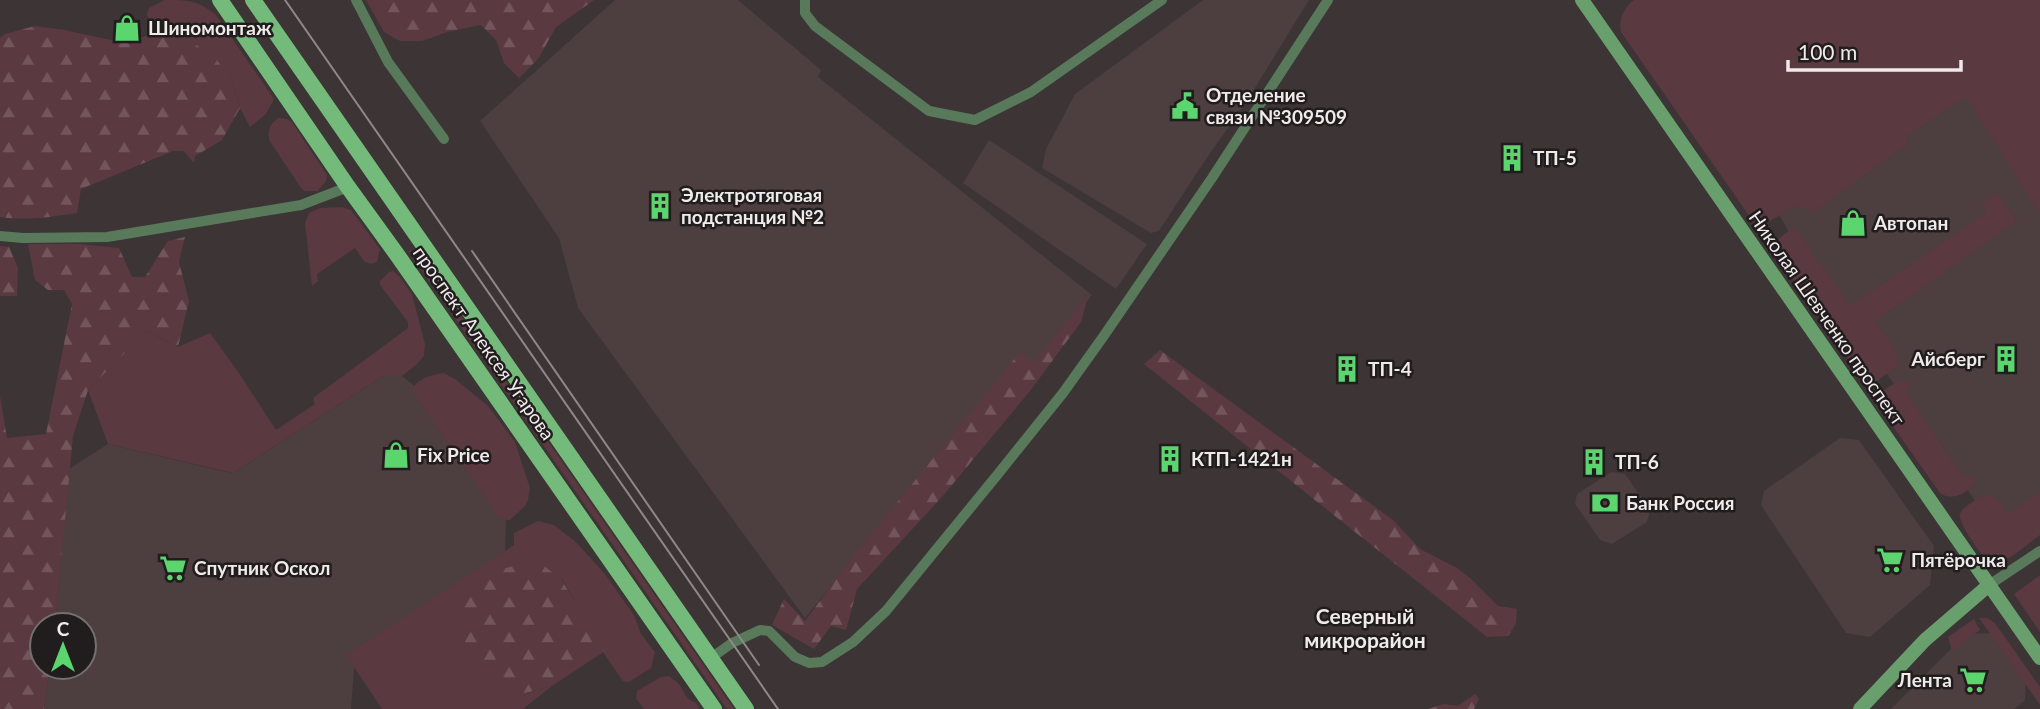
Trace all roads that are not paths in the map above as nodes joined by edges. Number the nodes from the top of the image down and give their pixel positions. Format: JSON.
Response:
{"nodes":[{"id":1,"x":220,"y":0,"type":"edge"},
{"id":2,"x":253,"y":0,"type":"edge"},
{"id":3,"x":356,"y":0,"type":"edge"},
{"id":4,"x":805,"y":0,"type":"edge"},
{"id":5,"x":1163,"y":0,"type":"edge"},
{"id":6,"x":1328,"y":0,"type":"edge"},
{"id":7,"x":1582,"y":0,"type":"edge"},
{"id":8,"x":444,"y":138,"type":"dead end"},
{"id":9,"x":348,"y":187,"type":"junction"},
{"id":10,"x":0,"y":236,"type":"edge"},
{"id":11,"x":2040,"y":551,"type":"edge"},
{"id":12,"x":1989,"y":585,"type":"junction"},
{"id":13,"x":711,"y":659,"type":"junction"},
{"id":14,"x":2040,"y":659,"type":"edge"},
{"id":15,"x":714,"y":709,"type":"edge"},
{"id":16,"x":746,"y":709,"type":"edge"},
{"id":17,"x":1860,"y":709,"type":"edge"}],
"edges":[{"from":1,"to":9,"type":"main road","name":"проспект Алексея Угарова"},
{"from":2,"to":13,"type":"main road","name":"проспект Алексея Угарова"},
{"from":3,"to":8,"type":"street"},
{"from":4,"to":5,"type":"street"},
{"from":6,"to":13,"type":"street"},
{"from":7,"to":12,"type":"main road","name":"Николая Шевченко проспект"},
{"from":9,"to":10,"type":"street"},
{"from":9,"to":15,"type":"main road","name":"проспект Алексея Угарова"},
{"from":11,"to":12,"type":"street"},
{"from":12,"to":14,"type":"main road","name":"Николая Шевченко проспект"},
{"from":12,"to":17,"type":"main road"},
{"from":13,"to":16,"type":"main road","name":"проспект Алексея Угарова"}]}
